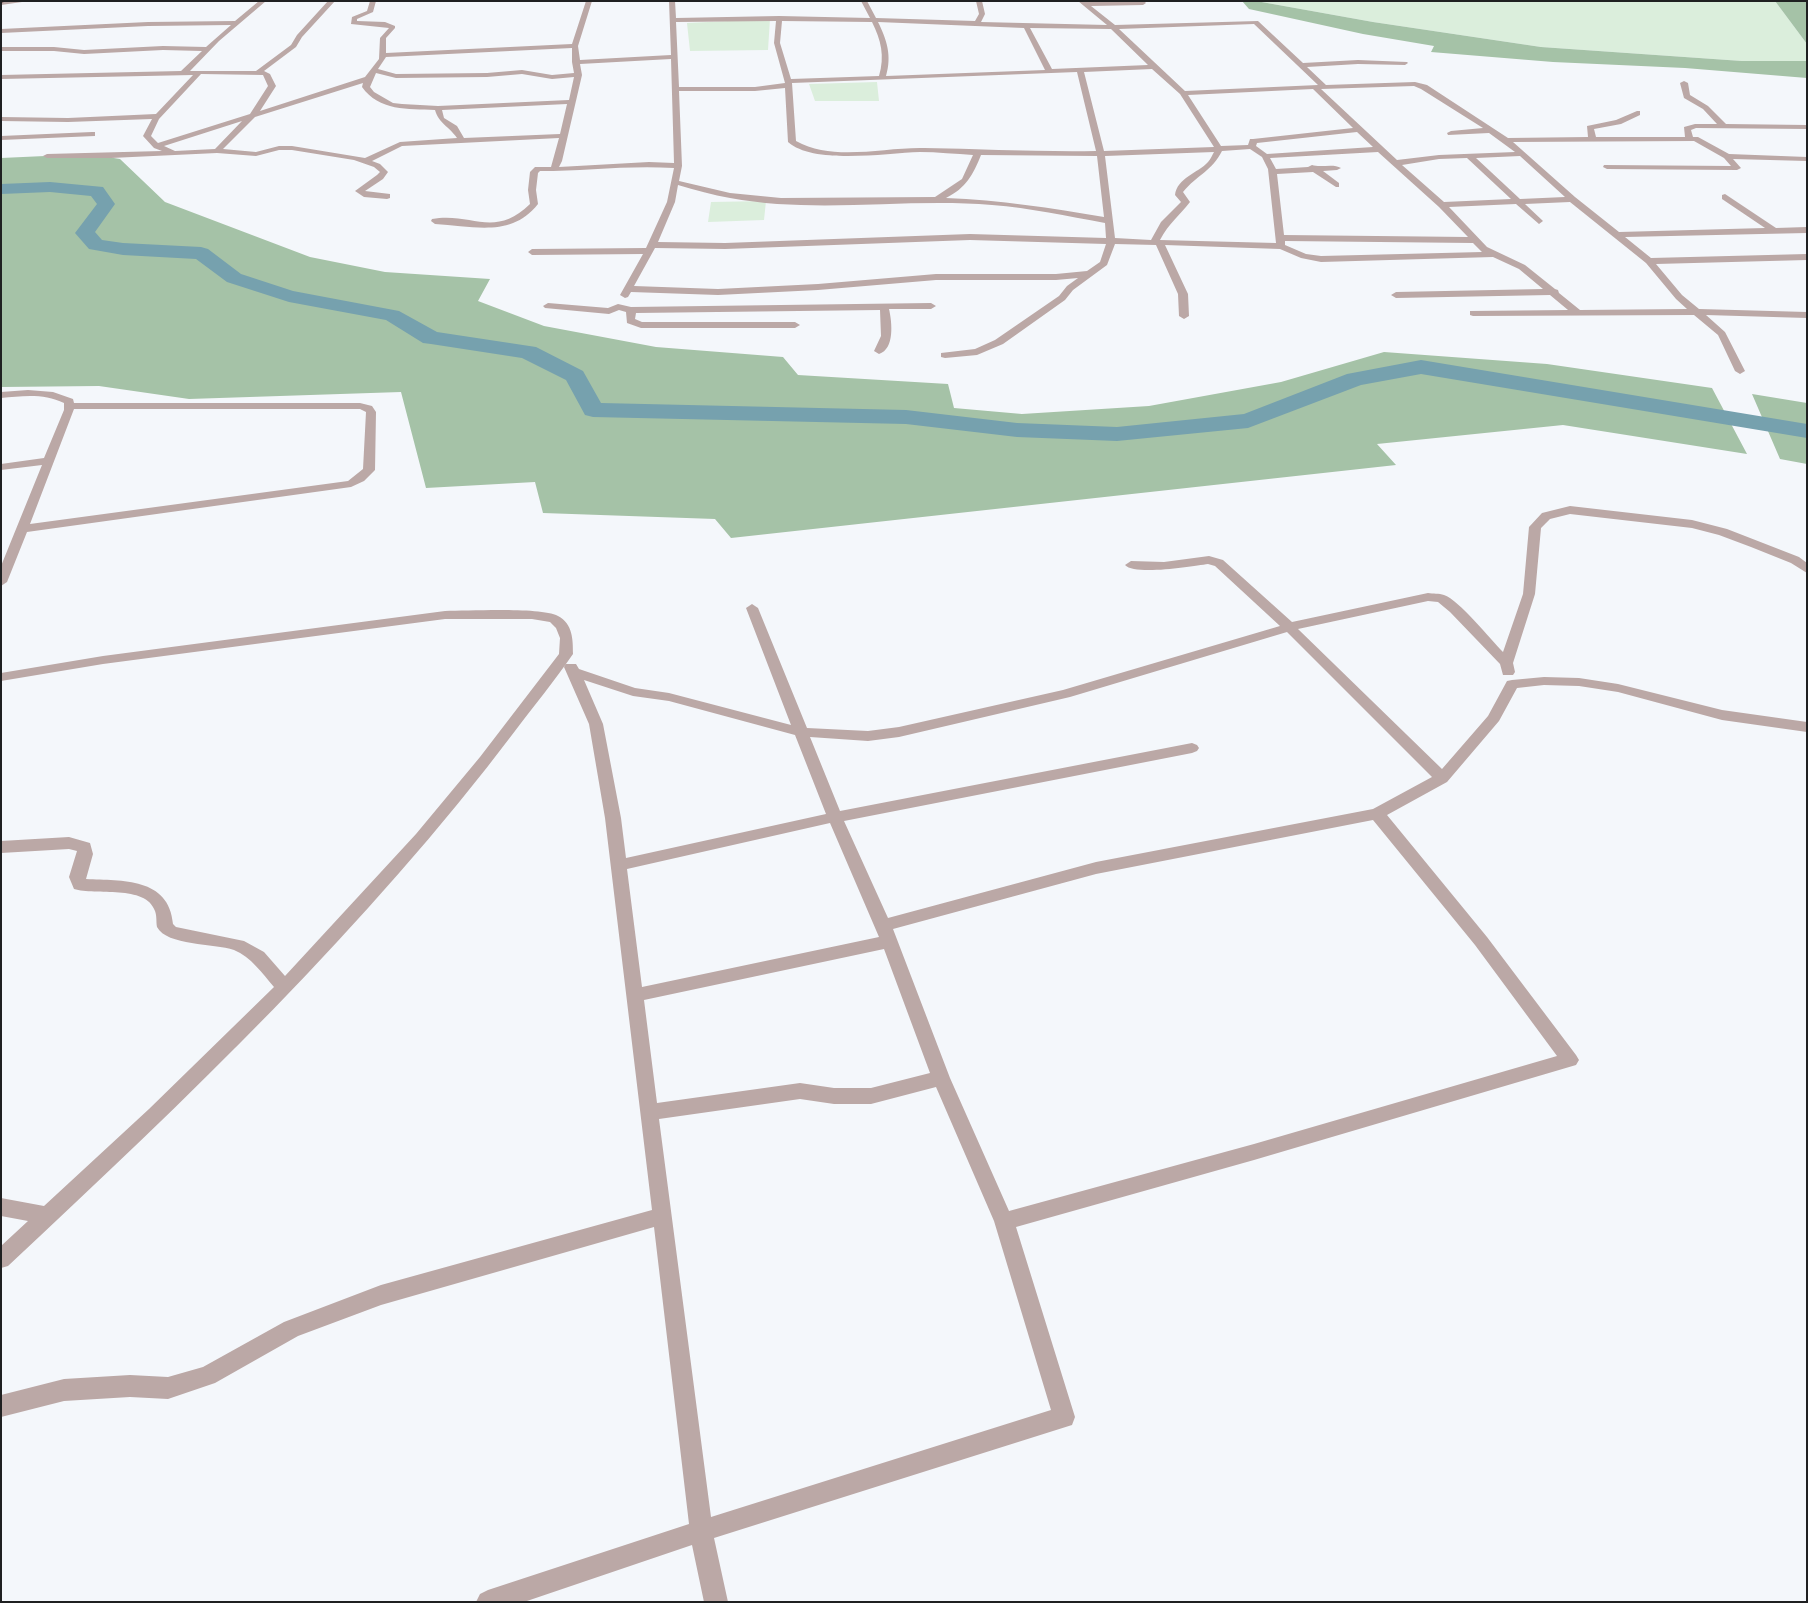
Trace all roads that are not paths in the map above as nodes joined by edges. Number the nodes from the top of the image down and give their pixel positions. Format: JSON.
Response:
{"nodes":[{"id":1,"x":26,"y":1,"type":"edge"},
{"id":2,"x":262,"y":1,"type":"edge"},
{"id":3,"x":332,"y":1,"type":"edge"},
{"id":4,"x":373,"y":1,"type":"edge"},
{"id":5,"x":589,"y":1,"type":"edge"},
{"id":6,"x":672,"y":1,"type":"edge"},
{"id":7,"x":864,"y":1,"type":"edge"},
{"id":8,"x":979,"y":1,"type":"edge"},
{"id":9,"x":2,"y":2,"type":"edge"},
{"id":10,"x":1082,"y":3,"type":"edge"},
{"id":11,"x":1143,"y":3,"type":"dead end"},
{"id":12,"x":779,"y":18,"type":"junction"},
{"id":13,"x":874,"y":19,"type":"junction"},
{"id":14,"x":673,"y":20,"type":"junction"},
{"id":15,"x":236,"y":23,"type":"junction"},
{"id":16,"x":977,"y":23,"type":"junction"},
{"id":17,"x":1026,"y":26,"type":"junction"},
{"id":18,"x":1113,"y":27,"type":"junction"},
{"id":19,"x":1,"y":31,"type":"edge"},
{"id":20,"x":575,"y":46,"type":"junction"},
{"id":21,"x":1,"y":49,"type":"edge"},
{"id":22,"x":207,"y":49,"type":"junction"},
{"id":23,"x":382,"y":55,"type":"junction"},
{"id":24,"x":674,"y":57,"type":"junction"},
{"id":25,"x":575,"y":62,"type":"junction"},
{"id":26,"x":1405,"y":63,"type":"dead end"},
{"id":27,"x":1301,"y":65,"type":"junction"},
{"id":28,"x":1154,"y":67,"type":"junction"},
{"id":29,"x":373,"y":70,"type":"junction"},
{"id":30,"x":1080,"y":70,"type":"junction"},
{"id":31,"x":199,"y":72,"type":"junction"},
{"id":32,"x":1050,"y":72,"type":"junction"},
{"id":33,"x":183,"y":73,"type":"junction"},
{"id":34,"x":257,"y":73,"type":"junction"},
{"id":35,"x":578,"y":75,"type":"junction"},
{"id":36,"x":1,"y":78,"type":"edge"},
{"id":37,"x":882,"y":78,"type":"junction"},
{"id":38,"x":367,"y":83,"type":"junction"},
{"id":39,"x":788,"y":83,"type":"junction"},
{"id":40,"x":1684,"y":83,"type":"dead end"},
{"id":41,"x":1319,"y":87,"type":"junction"},
{"id":42,"x":675,"y":89,"type":"junction"},
{"id":43,"x":1183,"y":93,"type":"junction"},
{"id":44,"x":572,"y":102,"type":"junction"},
{"id":45,"x":438,"y":108,"type":"junction"},
{"id":46,"x":2,"y":113,"type":"edge"},
{"id":47,"x":1637,"y":113,"type":"dead end"},
{"id":48,"x":254,"y":114,"type":"junction"},
{"id":49,"x":158,"y":116,"type":"junction"},
{"id":50,"x":1724,"y":126,"type":"junction"},
{"id":51,"x":1807,"y":127,"type":"edge"},
{"id":52,"x":1359,"y":130,"type":"junction"},
{"id":53,"x":1493,"y":130,"type":"junction"},
{"id":54,"x":1451,"y":133,"type":"dead end"},
{"id":55,"x":92,"y":134,"type":"dead end"},
{"id":56,"x":564,"y":136,"type":"junction"},
{"id":57,"x":1,"y":138,"type":"edge"},
{"id":58,"x":1689,"y":138,"type":"junction"},
{"id":59,"x":1592,"y":139,"type":"junction"},
{"id":60,"x":462,"y":140,"type":"junction"},
{"id":61,"x":1506,"y":140,"type":"junction"},
{"id":62,"x":157,"y":146,"type":"junction"},
{"id":63,"x":1252,"y":147,"type":"junction"},
{"id":64,"x":1219,"y":149,"type":"junction"},
{"id":65,"x":1380,"y":149,"type":"junction"},
{"id":66,"x":217,"y":151,"type":"junction"},
{"id":67,"x":174,"y":152,"type":"junction"},
{"id":68,"x":978,"y":153,"type":"junction"},
{"id":69,"x":1101,"y":154,"type":"junction"},
{"id":70,"x":1294,"y":154,"type":"junction"},
{"id":71,"x":1521,"y":154,"type":"junction"},
{"id":72,"x":47,"y":156,"type":"dead end"},
{"id":73,"x":1265,"y":156,"type":"junction"},
{"id":74,"x":1469,"y":156,"type":"junction"},
{"id":75,"x":1727,"y":156,"type":"junction"},
{"id":76,"x":1807,"y":159,"type":"edge"},
{"id":77,"x":367,"y":160,"type":"junction"},
{"id":78,"x":1396,"y":163,"type":"junction"},
{"id":79,"x":678,"y":166,"type":"junction"},
{"id":80,"x":1607,"y":167,"type":"dead end"},
{"id":81,"x":554,"y":168,"type":"junction"},
{"id":82,"x":1337,"y":168,"type":"dead end"},
{"id":83,"x":1315,"y":170,"type":"junction"},
{"id":84,"x":1272,"y":172,"type":"junction"},
{"id":85,"x":675,"y":182,"type":"junction"},
{"id":86,"x":1336,"y":185,"type":"dead end"},
{"id":87,"x":387,"y":196,"type":"dead end"},
{"id":88,"x":1725,"y":197,"type":"dead end"},
{"id":89,"x":1572,"y":199,"type":"junction"},
{"id":90,"x":935,"y":200,"type":"junction"},
{"id":91,"x":1517,"y":202,"type":"junction"},
{"id":92,"x":1442,"y":205,"type":"junction"},
{"id":93,"x":435,"y":221,"type":"dead end"},
{"id":94,"x":1109,"y":221,"type":"junction"},
{"id":95,"x":1538,"y":221,"type":"dead end"},
{"id":96,"x":1773,"y":230,"type":"junction"},
{"id":97,"x":1807,"y":230,"type":"edge"},
{"id":98,"x":1790,"y":231,"type":"junction"},
{"id":99,"x":1616,"y":235,"type":"junction"},
{"id":100,"x":1807,"y":237,"type":"edge"},
{"id":101,"x":1475,"y":240,"type":"junction"},
{"id":102,"x":1111,"y":241,"type":"junction"},
{"id":103,"x":1156,"y":242,"type":"junction"},
{"id":104,"x":1280,"y":242,"type":"junction"},
{"id":105,"x":650,"y":248,"type":"junction"},
{"id":106,"x":532,"y":252,"type":"dead end"},
{"id":107,"x":1492,"y":254,"type":"junction"},
{"id":108,"x":1807,"y":257,"type":"edge"},
{"id":109,"x":1648,"y":261,"type":"junction"},
{"id":110,"x":1089,"y":274,"type":"junction"},
{"id":111,"x":628,"y":289,"type":"junction"},
{"id":112,"x":1555,"y":292,"type":"junction"},
{"id":113,"x":1396,"y":295,"type":"dead end"},
{"id":114,"x":548,"y":306,"type":"dead end"},
{"id":115,"x":931,"y":306,"type":"dead end"},
{"id":116,"x":884,"y":307,"type":"junction"},
{"id":117,"x":618,"y":308,"type":"junction"},
{"id":118,"x":631,"y":310,"type":"junction"},
{"id":119,"x":1699,"y":312,"type":"junction"},
{"id":120,"x":1473,"y":313,"type":"dead end"},
{"id":121,"x":1579,"y":314,"type":"junction"},
{"id":122,"x":1807,"y":315,"type":"edge"},
{"id":123,"x":1184,"y":316,"type":"dead end"},
{"id":124,"x":795,"y":325,"type":"dead end"},
{"id":125,"x":879,"y":351,"type":"dead end"},
{"id":126,"x":945,"y":355,"type":"dead end"},
{"id":127,"x":1740,"y":371,"type":"dead end"},
{"id":128,"x":1,"y":395,"type":"edge"},
{"id":129,"x":69,"y":406,"type":"junction"},
{"id":130,"x":48,"y":461,"type":"junction"},
{"id":131,"x":1,"y":466,"type":"edge"},
{"id":132,"x":22,"y":529,"type":"junction"},
{"id":133,"x":1131,"y":565,"type":"dead end"},
{"id":134,"x":1807,"y":569,"type":"edge"},
{"id":135,"x":1,"y":582,"type":"edge"},
{"id":136,"x":752,"y":608,"type":"dead end"},
{"id":137,"x":1289,"y":627,"type":"junction"},
{"id":138,"x":566,"y":654,"type":"junction"},
{"id":139,"x":1506,"y":663,"type":"junction"},
{"id":140,"x":573,"y":672,"type":"junction"},
{"id":141,"x":1,"y":677,"type":"edge"},
{"id":142,"x":1512,"y":684,"type":"junction"},
{"id":143,"x":1807,"y":727,"type":"edge"},
{"id":144,"x":801,"y":732,"type":"junction"},
{"id":145,"x":1192,"y":748,"type":"dead end"},
{"id":146,"x":1442,"y":778,"type":"junction"},
{"id":147,"x":1378,"y":814,"type":"junction"},
{"id":148,"x":835,"y":817,"type":"junction"},
{"id":149,"x":1,"y":847,"type":"edge"},
{"id":150,"x":619,"y":865,"type":"junction"},
{"id":151,"x":883,"y":925,"type":"junction"},
{"id":152,"x":890,"y":941,"type":"junction"},
{"id":153,"x":285,"y":988,"type":"junction"},
{"id":154,"x":636,"y":995,"type":"junction"},
{"id":155,"x":941,"y":1078,"type":"junction"},
{"id":156,"x":650,"y":1112,"type":"junction"},
{"id":157,"x":1,"y":1207,"type":"edge"},
{"id":158,"x":48,"y":1216,"type":"junction"},
{"id":159,"x":662,"y":1216,"type":"junction"},
{"id":160,"x":1004,"y":1221,"type":"junction"},
{"id":161,"x":1,"y":1258,"type":"edge"},
{"id":162,"x":1,"y":1406,"type":"edge"},
{"id":163,"x":701,"y":1531,"type":"junction"},
{"id":164,"x":488,"y":1602,"type":"edge"},
{"id":165,"x":716,"y":1602,"type":"edge"}],
"edges":[{"from":1,"to":9,"type":"street"},
{"from":2,"to":15,"type":"street"},
{"from":3,"to":34,"type":"street"},
{"from":4,"to":23,"type":"street"},
{"from":5,"to":20,"type":"street"},
{"from":6,"to":14,"type":"street"},
{"from":7,"to":13,"type":"street"},
{"from":8,"to":16,"type":"street"},
{"from":10,"to":11,"type":"street"},
{"from":10,"to":18,"type":"street"},
{"from":12,"to":13,"type":"street"},
{"from":12,"to":14,"type":"street"},
{"from":12,"to":39,"type":"street"},
{"from":13,"to":16,"type":"street"},
{"from":13,"to":37,"type":"street"},
{"from":14,"to":24,"type":"street"},
{"from":15,"to":19,"type":"street"},
{"from":15,"to":22,"type":"street"},
{"from":16,"to":17,"type":"street"},
{"from":17,"to":18,"type":"street"},
{"from":17,"to":32,"type":"street"},
{"from":18,"to":27,"type":"street"},
{"from":18,"to":28,"type":"street"},
{"from":20,"to":23,"type":"street"},
{"from":20,"to":25,"type":"street"},
{"from":21,"to":22,"type":"street"},
{"from":22,"to":33,"type":"street"},
{"from":23,"to":29,"type":"street"},
{"from":24,"to":25,"type":"street"},
{"from":24,"to":42,"type":"street"},
{"from":25,"to":35,"type":"street"},
{"from":26,"to":27,"type":"street"},
{"from":27,"to":41,"type":"street"},
{"from":28,"to":30,"type":"street"},
{"from":28,"to":43,"type":"street"},
{"from":29,"to":35,"type":"street"},
{"from":29,"to":38,"type":"street"},
{"from":30,"to":32,"type":"street"},
{"from":30,"to":69,"type":"street"},
{"from":31,"to":33,"type":"street"},
{"from":31,"to":34,"type":"street"},
{"from":31,"to":49,"type":"street"},
{"from":32,"to":37,"type":"street"},
{"from":33,"to":36,"type":"street"},
{"from":34,"to":48,"type":"street"},
{"from":35,"to":44,"type":"street"},
{"from":37,"to":39,"type":"street"},
{"from":38,"to":45,"type":"street"},
{"from":38,"to":48,"type":"street"},
{"from":39,"to":42,"type":"street"},
{"from":39,"to":68,"type":"street"},
{"from":40,"to":50,"type":"street"},
{"from":41,"to":43,"type":"street"},
{"from":41,"to":52,"type":"street"},
{"from":41,"to":53,"type":"street"},
{"from":42,"to":79,"type":"street"},
{"from":43,"to":64,"type":"street"},
{"from":44,"to":45,"type":"street"},
{"from":44,"to":56,"type":"street"},
{"from":45,"to":60,"type":"street"},
{"from":46,"to":49,"type":"street"},
{"from":47,"to":59,"type":"street"},
{"from":48,"to":62,"type":"street"},
{"from":48,"to":66,"type":"street"},
{"from":49,"to":62,"type":"street"},
{"from":50,"to":51,"type":"street"},
{"from":50,"to":58,"type":"street"},
{"from":52,"to":63,"type":"street"},
{"from":52,"to":65,"type":"street"},
{"from":53,"to":54,"type":"street"},
{"from":53,"to":61,"type":"street"},
{"from":55,"to":57,"type":"street"},
{"from":56,"to":60,"type":"street"},
{"from":56,"to":81,"type":"street"},
{"from":58,"to":59,"type":"street"},
{"from":58,"to":75,"type":"street"},
{"from":59,"to":61,"type":"street"},
{"from":60,"to":77,"type":"street"},
{"from":61,"to":71,"type":"street"},
{"from":62,"to":67,"type":"street"},
{"from":63,"to":64,"type":"street"},
{"from":63,"to":73,"type":"street"},
{"from":64,"to":69,"type":"street"},
{"from":64,"to":103,"type":"street"},
{"from":65,"to":70,"type":"street"},
{"from":65,"to":78,"type":"street"},
{"from":66,"to":67,"type":"street"},
{"from":66,"to":77,"type":"street"},
{"from":67,"to":72,"type":"street"},
{"from":68,"to":69,"type":"street"},
{"from":68,"to":90,"type":"street"},
{"from":69,"to":94,"type":"street"},
{"from":70,"to":73,"type":"street"},
{"from":70,"to":83,"type":"street"},
{"from":71,"to":74,"type":"street"},
{"from":71,"to":89,"type":"street"},
{"from":73,"to":84,"type":"street"},
{"from":74,"to":78,"type":"street"},
{"from":74,"to":91,"type":"street"},
{"from":75,"to":76,"type":"street"},
{"from":75,"to":80,"type":"street"},
{"from":77,"to":87,"type":"street"},
{"from":78,"to":92,"type":"street"},
{"from":79,"to":81,"type":"street"},
{"from":79,"to":85,"type":"street"},
{"from":81,"to":93,"type":"street"},
{"from":82,"to":83,"type":"street"},
{"from":83,"to":84,"type":"street"},
{"from":83,"to":86,"type":"street"},
{"from":84,"to":104,"type":"street"},
{"from":85,"to":90,"type":"street"},
{"from":85,"to":105,"type":"street"},
{"from":88,"to":96,"type":"street"},
{"from":89,"to":91,"type":"street"},
{"from":89,"to":99,"type":"street"},
{"from":90,"to":94,"type":"street"},
{"from":91,"to":92,"type":"street"},
{"from":91,"to":95,"type":"street"},
{"from":92,"to":101,"type":"street"},
{"from":94,"to":102,"type":"street"},
{"from":96,"to":98,"type":"street"},
{"from":96,"to":99,"type":"street"},
{"from":97,"to":98,"type":"street"},
{"from":98,"to":100,"type":"street"},
{"from":99,"to":109,"type":"street"},
{"from":101,"to":104,"type":"street"},
{"from":101,"to":107,"type":"street"},
{"from":102,"to":103,"type":"street"},
{"from":102,"to":105,"type":"street"},
{"from":102,"to":110,"type":"street"},
{"from":103,"to":104,"type":"street"},
{"from":103,"to":123,"type":"street"},
{"from":104,"to":107,"type":"street"},
{"from":105,"to":106,"type":"street"},
{"from":105,"to":111,"type":"street"},
{"from":107,"to":112,"type":"street"},
{"from":108,"to":109,"type":"street"},
{"from":109,"to":119,"type":"street"},
{"from":110,"to":111,"type":"street"},
{"from":110,"to":126,"type":"street"},
{"from":111,"to":117,"type":"street"},
{"from":112,"to":113,"type":"street"},
{"from":112,"to":121,"type":"street"},
{"from":114,"to":117,"type":"street"},
{"from":115,"to":116,"type":"street"},
{"from":116,"to":118,"type":"street"},
{"from":116,"to":125,"type":"street"},
{"from":117,"to":118,"type":"street"},
{"from":118,"to":124,"type":"street"},
{"from":119,"to":121,"type":"street"},
{"from":119,"to":122,"type":"street"},
{"from":119,"to":127,"type":"street"},
{"from":120,"to":121,"type":"street"},
{"from":128,"to":129,"type":"street"},
{"from":129,"to":130,"type":"street"},
{"from":129,"to":132,"type":"street"},
{"from":130,"to":131,"type":"street"},
{"from":130,"to":132,"type":"street"},
{"from":132,"to":135,"type":"street"},
{"from":133,"to":137,"type":"street"},
{"from":134,"to":139,"type":"street"},
{"from":136,"to":144,"type":"street"},
{"from":137,"to":139,"type":"street"},
{"from":137,"to":144,"type":"street"},
{"from":137,"to":146,"type":"street"},
{"from":138,"to":140,"type":"street"},
{"from":138,"to":141,"type":"street"},
{"from":138,"to":153,"type":"street"},
{"from":139,"to":142,"type":"street"},
{"from":140,"to":144,"type":"street"},
{"from":140,"to":150,"type":"street"},
{"from":142,"to":143,"type":"street"},
{"from":142,"to":146,"type":"street"},
{"from":144,"to":148,"type":"street"},
{"from":145,"to":148,"type":"street"},
{"from":146,"to":147,"type":"street"},
{"from":147,"to":151,"type":"street"},
{"from":147,"to":160,"type":"street"},
{"from":148,"to":150,"type":"street"},
{"from":148,"to":151,"type":"street"},
{"from":149,"to":153,"type":"street"},
{"from":150,"to":154,"type":"street"},
{"from":151,"to":152,"type":"street"},
{"from":152,"to":154,"type":"street"},
{"from":152,"to":155,"type":"street"},
{"from":153,"to":158,"type":"street"},
{"from":154,"to":156,"type":"street"},
{"from":155,"to":156,"type":"street"},
{"from":155,"to":160,"type":"street"},
{"from":156,"to":159,"type":"street"},
{"from":157,"to":158,"type":"street"},
{"from":158,"to":161,"type":"street"},
{"from":159,"to":162,"type":"street"},
{"from":159,"to":163,"type":"street"},
{"from":160,"to":163,"type":"street"},
{"from":163,"to":164,"type":"street"},
{"from":163,"to":165,"type":"street"}]}
